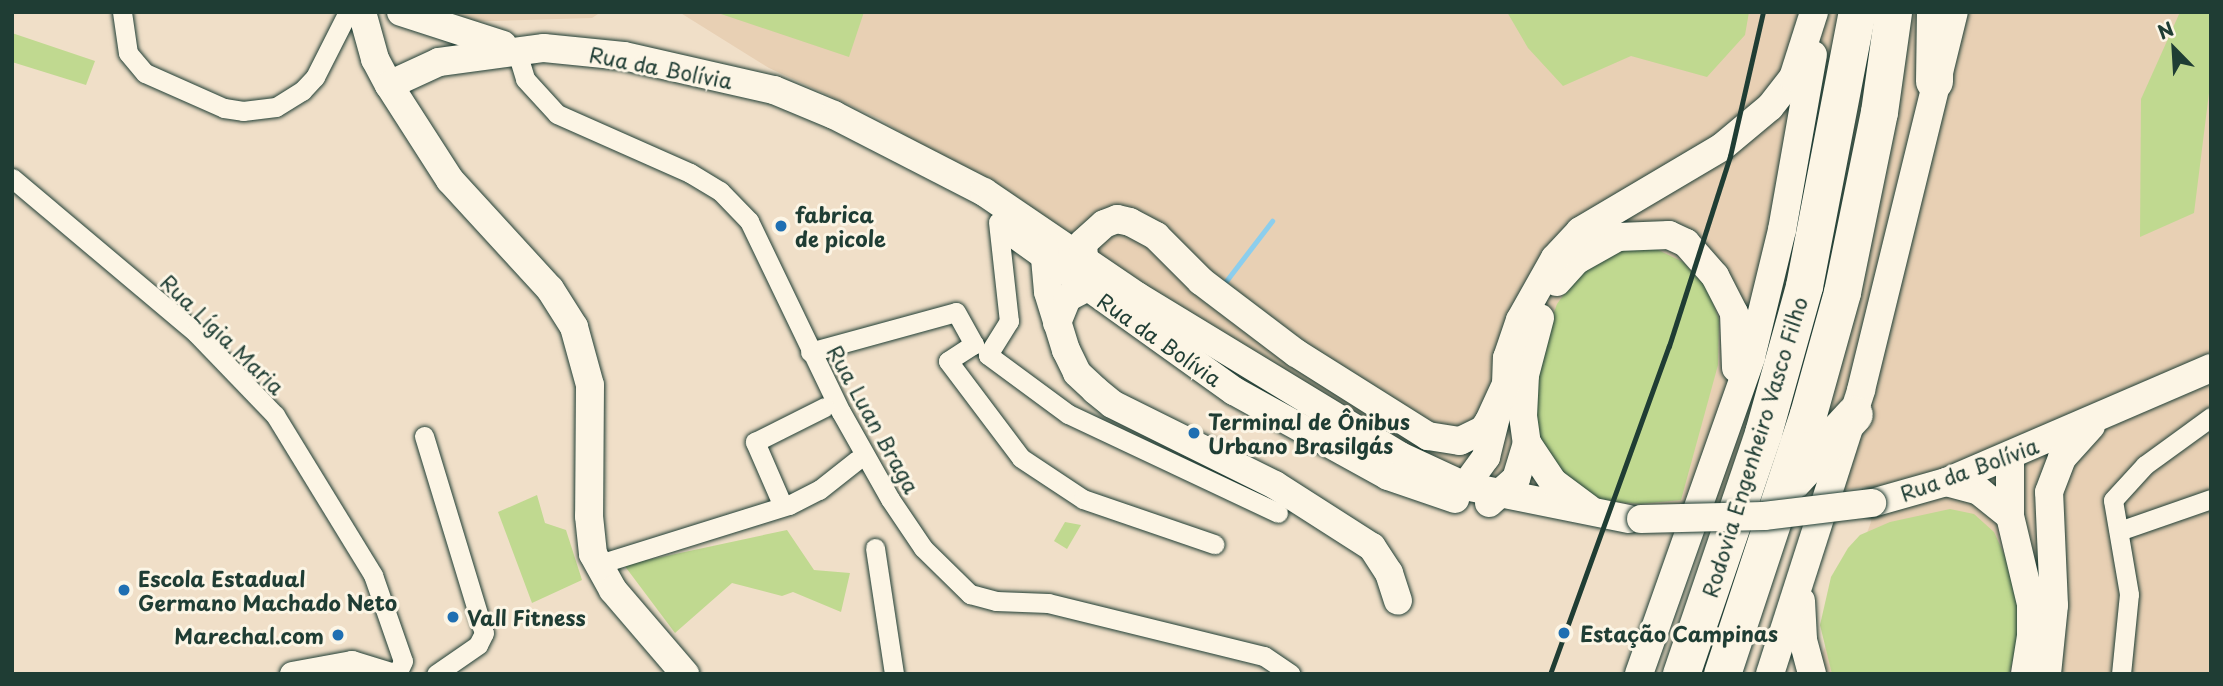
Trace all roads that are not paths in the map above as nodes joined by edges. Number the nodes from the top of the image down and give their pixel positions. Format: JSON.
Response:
{"nodes":[{"id":1,"x":122,"y":12,"type":"edge"},
{"id":2,"x":348,"y":12,"type":"edge"},
{"id":3,"x":362,"y":12,"type":"edge"},
{"id":4,"x":401,"y":12,"type":"edge"},
{"id":5,"x":1816,"y":12,"type":"edge"},
{"id":6,"x":1857,"y":12,"type":"edge"},
{"id":7,"x":1894,"y":12,"type":"edge"},
{"id":8,"x":1935,"y":12,"type":"edge"},
{"id":9,"x":1954,"y":12,"type":"edge"},
{"id":10,"x":516,"y":49,"type":"junction"},
{"id":11,"x":1934,"y":81,"type":"junction"},
{"id":12,"x":389,"y":85,"type":"junction"},
{"id":13,"x":915,"y":159,"type":"junction"},
{"id":14,"x":12,"y":178,"type":"edge"},
{"id":15,"x":998,"y":222,"type":"junction"},
{"id":16,"x":1044,"y":245,"type":"junction"},
{"id":17,"x":1081,"y":255,"type":"junction"},
{"id":18,"x":1086,"y":288,"type":"junction"},
{"id":19,"x":1057,"y":323,"type":"junction"},
{"id":20,"x":810,"y":352,"type":"junction"},
{"id":21,"x":2211,"y":368,"type":"edge"},
{"id":22,"x":1500,"y":400,"type":"junction"},
{"id":23,"x":825,"y":407,"type":"dead end"},
{"id":24,"x":1731,"y":410,"type":"junction"},
{"id":25,"x":2114,"y":410,"type":"junction"},
{"id":26,"x":1854,"y":414,"type":"junction"},
{"id":27,"x":2211,"y":417,"type":"edge"},
{"id":28,"x":424,"y":436,"type":"dead end"},
{"id":29,"x":1527,"y":443,"type":"junction"},
{"id":30,"x":2014,"y":454,"type":"junction"},
{"id":31,"x":857,"y":460,"type":"dead end"},
{"id":32,"x":1946,"y":482,"type":"junction"},
{"id":33,"x":1784,"y":489,"type":"junction"},
{"id":34,"x":2049,"y":492,"type":"junction"},
{"id":35,"x":1483,"y":496,"type":"junction"},
{"id":36,"x":2211,"y":499,"type":"edge"},
{"id":37,"x":782,"y":504,"type":"junction"},
{"id":38,"x":1593,"y":512,"type":"junction"},
{"id":39,"x":1278,"y":513,"type":"dead end"},
{"id":40,"x":2010,"y":516,"type":"junction"},
{"id":41,"x":1635,"y":519,"type":"junction"},
{"id":42,"x":2119,"y":531,"type":"junction"},
{"id":43,"x":1213,"y":544,"type":"dead end"},
{"id":44,"x":875,"y":548,"type":"dead end"},
{"id":45,"x":596,"y":565,"type":"junction"},
{"id":46,"x":1801,"y":588,"type":"junction"},
{"id":47,"x":1398,"y":601,"type":"dead end"},
{"id":48,"x":292,"y":674,"type":"edge"},
{"id":49,"x":389,"y":674,"type":"edge"},
{"id":50,"x":397,"y":674,"type":"edge"},
{"id":51,"x":436,"y":674,"type":"edge"},
{"id":52,"x":685,"y":674,"type":"edge"},
{"id":53,"x":894,"y":674,"type":"edge"},
{"id":54,"x":1291,"y":674,"type":"edge"},
{"id":55,"x":1639,"y":674,"type":"edge"},
{"id":56,"x":1681,"y":674,"type":"edge"},
{"id":57,"x":1722,"y":674,"type":"edge"},
{"id":58,"x":1770,"y":674,"type":"edge"},
{"id":59,"x":1812,"y":674,"type":"edge"},
{"id":60,"x":2025,"y":674,"type":"edge"},
{"id":61,"x":2047,"y":674,"type":"edge"},
{"id":62,"x":2121,"y":674,"type":"edge"}],
"edges":[{"from":1,"to":2,"type":"street"},
{"from":3,"to":12,"type":"main road"},
{"from":4,"to":10,"type":"main road","name":"Rua da Bolívia"},
{"from":5,"to":22,"type":"main road"},
{"from":5,"to":24,"type":"main road"},
{"from":6,"to":56,"type":"highway","name":"Rodovia Engenheiro Vasco Filho"},
{"from":7,"to":33,"type":"highway","name":"Rodovia Engenheiro Vasco Filho"},
{"from":8,"to":11,"type":"highway"},
{"from":9,"to":11,"type":"main road"},
{"from":10,"to":12,"type":"main road","name":"Rua da Bolívia"},
{"from":10,"to":13,"type":"main road","name":"Rua da Bolívia"},
{"from":10,"to":20,"type":"street","name":"Rua Luan Braga"},
{"from":11,"to":26,"type":"main road"},
{"from":12,"to":45,"type":"main road"},
{"from":13,"to":15,"type":"main road","name":"Rua da Bolívia"},
{"from":13,"to":16,"type":"main road","name":"Rua da Bolívia"},
{"from":14,"to":50,"type":"street","name":"Rua Lígia Maria"},
{"from":15,"to":16,"type":"main road","name":"Rua da Bolívia"},
{"from":15,"to":39,"type":"street"},
{"from":16,"to":17,"type":"main road","name":"Rua da Bolívia"},
{"from":16,"to":18,"type":"main road","name":"Rua da Bolívia"},
{"from":16,"to":19,"type":"main road"},
{"from":17,"to":18,"type":"main road"},
{"from":17,"to":22,"type":"main road"},
{"from":17,"to":35,"type":"main road","name":"Rua da Bolívia"},
{"from":18,"to":19,"type":"main road"},
{"from":18,"to":35,"type":"main road","name":"Rua da Bolívia"},
{"from":19,"to":47,"type":"main road"},
{"from":20,"to":43,"type":"street"},
{"from":20,"to":54,"type":"street","name":"Rua Luan Braga"},
{"from":21,"to":25,"type":"main road","name":"Rua da Bolívia"},
{"from":22,"to":35,"type":"main road"},
{"from":23,"to":37,"type":"street"},
{"from":24,"to":29,"type":"main road"},
{"from":24,"to":55,"type":"main road"},
{"from":25,"to":30,"type":"main road","name":"Rua da Bolívia"},
{"from":25,"to":34,"type":"main road"},
{"from":26,"to":33,"type":"highway"},
{"from":26,"to":46,"type":"main road"},
{"from":27,"to":42,"type":"street"},
{"from":28,"to":51,"type":"street"},
{"from":29,"to":35,"type":"main road"},
{"from":29,"to":38,"type":"main road"},
{"from":30,"to":32,"type":"main road","name":"Rua da Bolívia"},
{"from":30,"to":34,"type":"main road"},
{"from":30,"to":40,"type":"main road"},
{"from":31,"to":37,"type":"street"},
{"from":32,"to":40,"type":"main road"},
{"from":32,"to":41,"type":"main road","name":"Rua da Bolívia","bridge":true},
{"from":33,"to":57,"type":"highway","name":"Rodovia Engenheiro Vasco Filho"},
{"from":34,"to":61,"type":"main road"},
{"from":35,"to":38,"type":"main road","name":"Rua da Bolívia"},
{"from":35,"to":41,"type":"main road","name":"Rua da Bolívia"},
{"from":36,"to":42,"type":"street"},
{"from":37,"to":45,"type":"street"},
{"from":38,"to":41,"type":"main road","name":"Rua da Bolívia"},
{"from":40,"to":60,"type":"main road"},
{"from":42,"to":62,"type":"street"},
{"from":44,"to":53,"type":"street"},
{"from":45,"to":52,"type":"main road"},
{"from":46,"to":58,"type":"main road"},
{"from":46,"to":59,"type":"main road"},
{"from":48,"to":49,"type":"street"}]}
